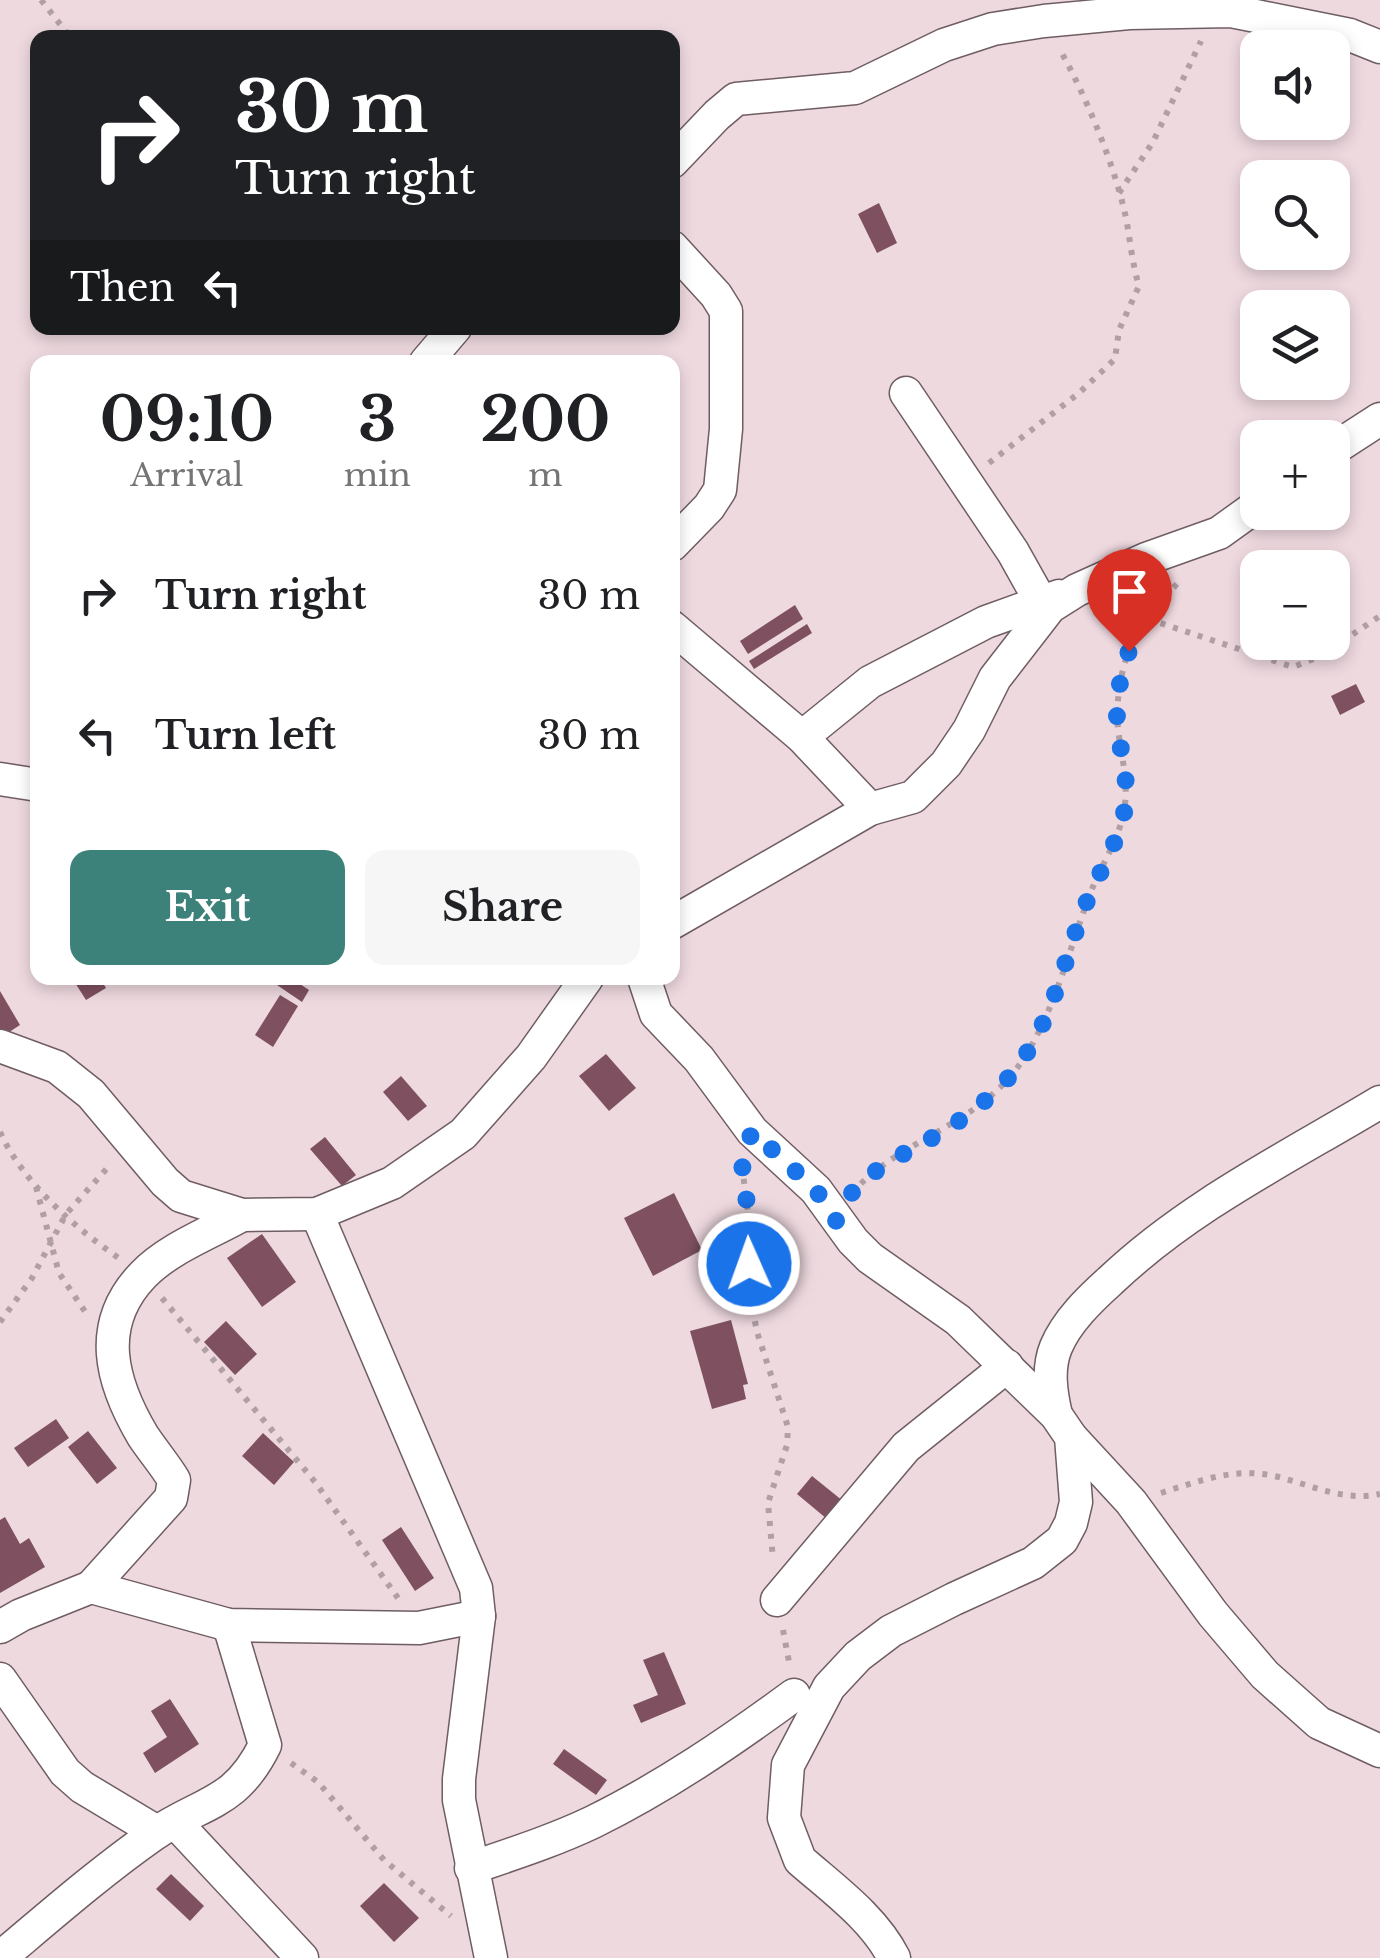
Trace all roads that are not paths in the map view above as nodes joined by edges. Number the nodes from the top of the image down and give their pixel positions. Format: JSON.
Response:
{"nodes":[{"id":1,"x":1380,"y":47,"type":"edge"},
{"id":2,"x":680,"y":154,"type":"edge"},
{"id":3,"x":680,"y":256,"type":"edge"},
{"id":4,"x":449,"y":335,"type":"edge"},
{"id":5,"x":432,"y":355,"type":"edge"},
{"id":6,"x":906,"y":394,"type":"dead end"},
{"id":7,"x":1380,"y":420,"type":"edge"},
{"id":8,"x":1350,"y":439,"type":"edge"},
{"id":9,"x":1350,"y":449,"type":"edge"},
{"id":10,"x":1380,"y":450,"type":"edge"},
{"id":11,"x":1240,"y":518,"type":"edge"},
{"id":12,"x":680,"y":537,"type":"edge"},
{"id":13,"x":1077,"y":590,"type":"junction"},
{"id":14,"x":1041,"y":602,"type":"junction"},
{"id":15,"x":680,"y":634,"type":"edge"},
{"id":16,"x":802,"y":737,"type":"junction"},
{"id":17,"x":0,"y":779,"type":"edge"},
{"id":18,"x":30,"y":784,"type":"edge"},
{"id":19,"x":870,"y":809,"type":"junction"},
{"id":20,"x":680,"y":918,"type":"edge"},
{"id":21,"x":582,"y":985,"type":"edge"},
{"id":22,"x":646,"y":985,"type":"edge"},
{"id":23,"x":0,"y":1046,"type":"edge"},
{"id":24,"x":1380,"y":1102,"type":"edge"},
{"id":25,"x":317,"y":1214,"type":"junction"},
{"id":26,"x":242,"y":1215,"type":"junction"},
{"id":27,"x":1007,"y":1366,"type":"junction"},
{"id":28,"x":1063,"y":1426,"type":"junction"},
{"id":29,"x":91,"y":1587,"type":"junction"},
{"id":30,"x":777,"y":1600,"type":"road end"},
{"id":31,"x":479,"y":1616,"type":"junction"},
{"id":32,"x":229,"y":1625,"type":"junction"},
{"id":33,"x":0,"y":1626,"type":"edge"},
{"id":34,"x":0,"y":1679,"type":"edge"},
{"id":35,"x":794,"y":1695,"type":"road end"},
{"id":36,"x":1380,"y":1751,"type":"edge"},
{"id":37,"x":166,"y":1828,"type":"junction"},
{"id":38,"x":470,"y":1868,"type":"junction"},
{"id":39,"x":491,"y":1956,"type":"edge"},
{"id":40,"x":0,"y":1958,"type":"edge"},
{"id":41,"x":302,"y":1958,"type":"edge"},
{"id":42,"x":894,"y":1958,"type":"edge"}],
"edges":[{"from":1,"to":2,"type":"street"},
{"from":3,"to":12,"type":"street"},
{"from":4,"to":5,"type":"street"},
{"from":6,"to":14,"type":"street"},
{"from":7,"to":8,"type":"street"},
{"from":9,"to":10,"type":"street"},
{"from":11,"to":13,"type":"street"},
{"from":13,"to":14,"type":"street"},
{"from":13,"to":19,"type":"street"},
{"from":14,"to":16,"type":"street"},
{"from":15,"to":16,"type":"street"},
{"from":16,"to":19,"type":"street"},
{"from":17,"to":18,"type":"street"},
{"from":19,"to":20,"type":"street"},
{"from":21,"to":25,"type":"street"},
{"from":22,"to":27,"type":"street"},
{"from":23,"to":26,"type":"street"},
{"from":24,"to":28,"type":"street"},
{"from":25,"to":26,"type":"street"},
{"from":25,"to":31,"type":"street"},
{"from":26,"to":29,"type":"street"},
{"from":27,"to":28,"type":"street"},
{"from":27,"to":30,"type":"street"},
{"from":28,"to":36,"type":"street"},
{"from":28,"to":42,"type":"street"},
{"from":29,"to":32,"type":"street"},
{"from":29,"to":33,"type":"street"},
{"from":31,"to":32,"type":"street"},
{"from":31,"to":38,"type":"street"},
{"from":32,"to":37,"type":"street"},
{"from":34,"to":37,"type":"street"},
{"from":35,"to":38,"type":"street"},
{"from":37,"to":40,"type":"street"},
{"from":37,"to":41,"type":"street"},
{"from":38,"to":39,"type":"street"}]}
